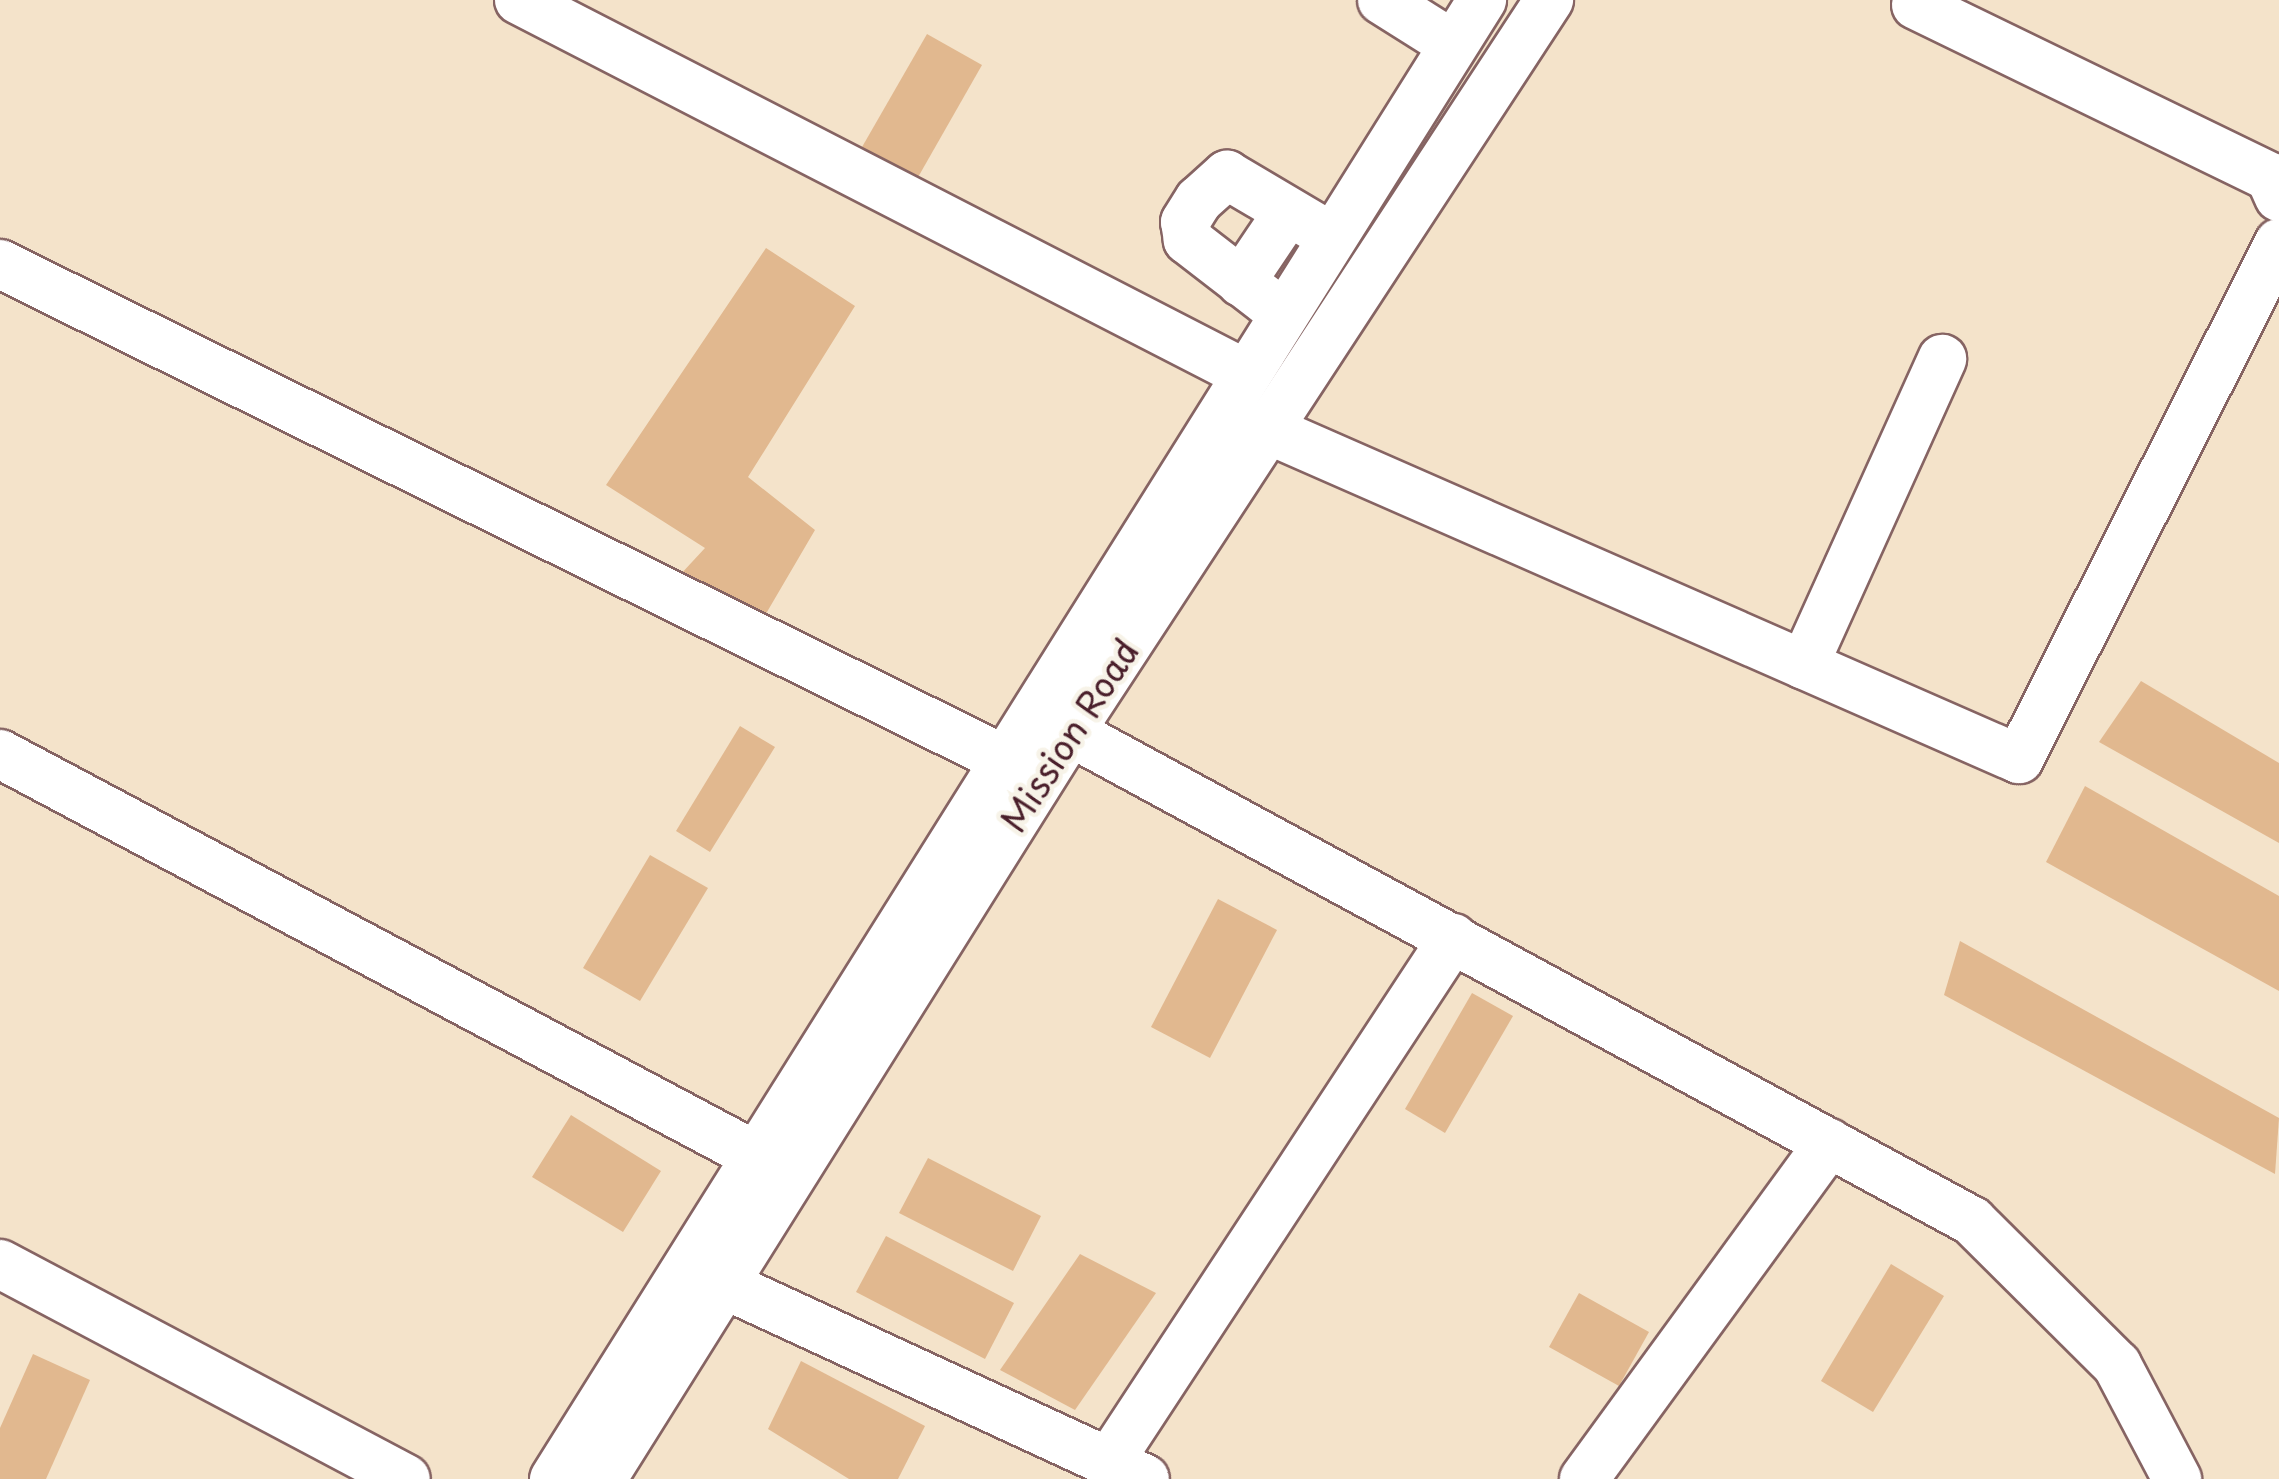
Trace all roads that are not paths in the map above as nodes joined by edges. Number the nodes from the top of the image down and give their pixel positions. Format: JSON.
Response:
{"nodes":[{"id":1,"x":519,"y":0,"type":"edge"},
{"id":2,"x":1382,"y":0,"type":"edge"},
{"id":3,"x":1482,"y":0,"type":"edge"},
{"id":4,"x":1549,"y":0,"type":"edge"},
{"id":5,"x":1916,"y":5,"type":"dead end"},
{"id":6,"x":1452,"y":44,"type":"junction"},
{"id":7,"x":2279,"y":197,"type":"edge"},
{"id":8,"x":1288,"y":212,"type":"junction"},
{"id":9,"x":1330,"y":236,"type":"junction"},
{"id":10,"x":2279,"y":243,"type":"edge"},
{"id":11,"x":0,"y":264,"type":"edge"},
{"id":12,"x":1241,"y":282,"type":"junction"},
{"id":13,"x":1281,"y":312,"type":"junction"},
{"id":14,"x":1942,"y":360,"type":"dead end"},
{"id":15,"x":1242,"y":372,"type":"junction"},
{"id":16,"x":1269,"y":430,"type":"junction"},
{"id":17,"x":1804,"y":665,"type":"junction"},
{"id":18,"x":1070,"y":732,"type":"junction"},
{"id":19,"x":0,"y":754,"type":"edge"},
{"id":20,"x":1009,"y":762,"type":"junction"},
{"id":21,"x":1454,"y":938,"type":"junction"},
{"id":22,"x":1829,"y":1142,"type":"junction"},
{"id":23,"x":758,"y":1158,"type":"junction"},
{"id":24,"x":0,"y":1264,"type":"edge"},
{"id":25,"x":719,"y":1282,"type":"junction"},
{"id":26,"x":1127,"y":1470,"type":"edge"},
{"id":27,"x":406,"y":1479,"type":"edge"},
{"id":28,"x":554,"y":1479,"type":"edge"},
{"id":29,"x":602,"y":1479,"type":"edge"},
{"id":30,"x":1584,"y":1479,"type":"edge"},
{"id":31,"x":2177,"y":1479,"type":"edge"}],
"edges":[{"from":1,"to":15,"type":"street"},
{"from":2,"to":6,"type":"street"},
{"from":3,"to":6,"type":"street","name":"Mission Road"},
{"from":4,"to":16,"type":"street","name":"Mission Road"},
{"from":5,"to":7,"type":"street"},
{"from":6,"to":9,"type":"street","name":"Mission Road"},
{"from":8,"to":9,"type":"street"},
{"from":8,"to":12,"type":"street"},
{"from":8,"to":12,"type":"street"},
{"from":9,"to":13,"type":"street","name":"Mission Road"},
{"from":10,"to":17,"type":"street"},
{"from":11,"to":20,"type":"street"},
{"from":12,"to":13,"type":"street"},
{"from":13,"to":15,"type":"street","name":"Mission Road"},
{"from":14,"to":17,"type":"street"},
{"from":15,"to":20,"type":"street","name":"Mission Road"},
{"from":16,"to":17,"type":"street"},
{"from":16,"to":18,"type":"street","name":"Mission Road"},
{"from":18,"to":21,"type":"street"},
{"from":18,"to":25,"type":"street","name":"Mission Road"},
{"from":19,"to":23,"type":"street"},
{"from":20,"to":23,"type":"street","name":"Mission Road"},
{"from":21,"to":22,"type":"street"},
{"from":21,"to":26,"type":"street"},
{"from":22,"to":30,"type":"street"},
{"from":22,"to":31,"type":"street"},
{"from":23,"to":28,"type":"street","name":"Mission Road"},
{"from":24,"to":27,"type":"street"},
{"from":25,"to":26,"type":"street"},
{"from":25,"to":29,"type":"street","name":"Mission Road"}]}
